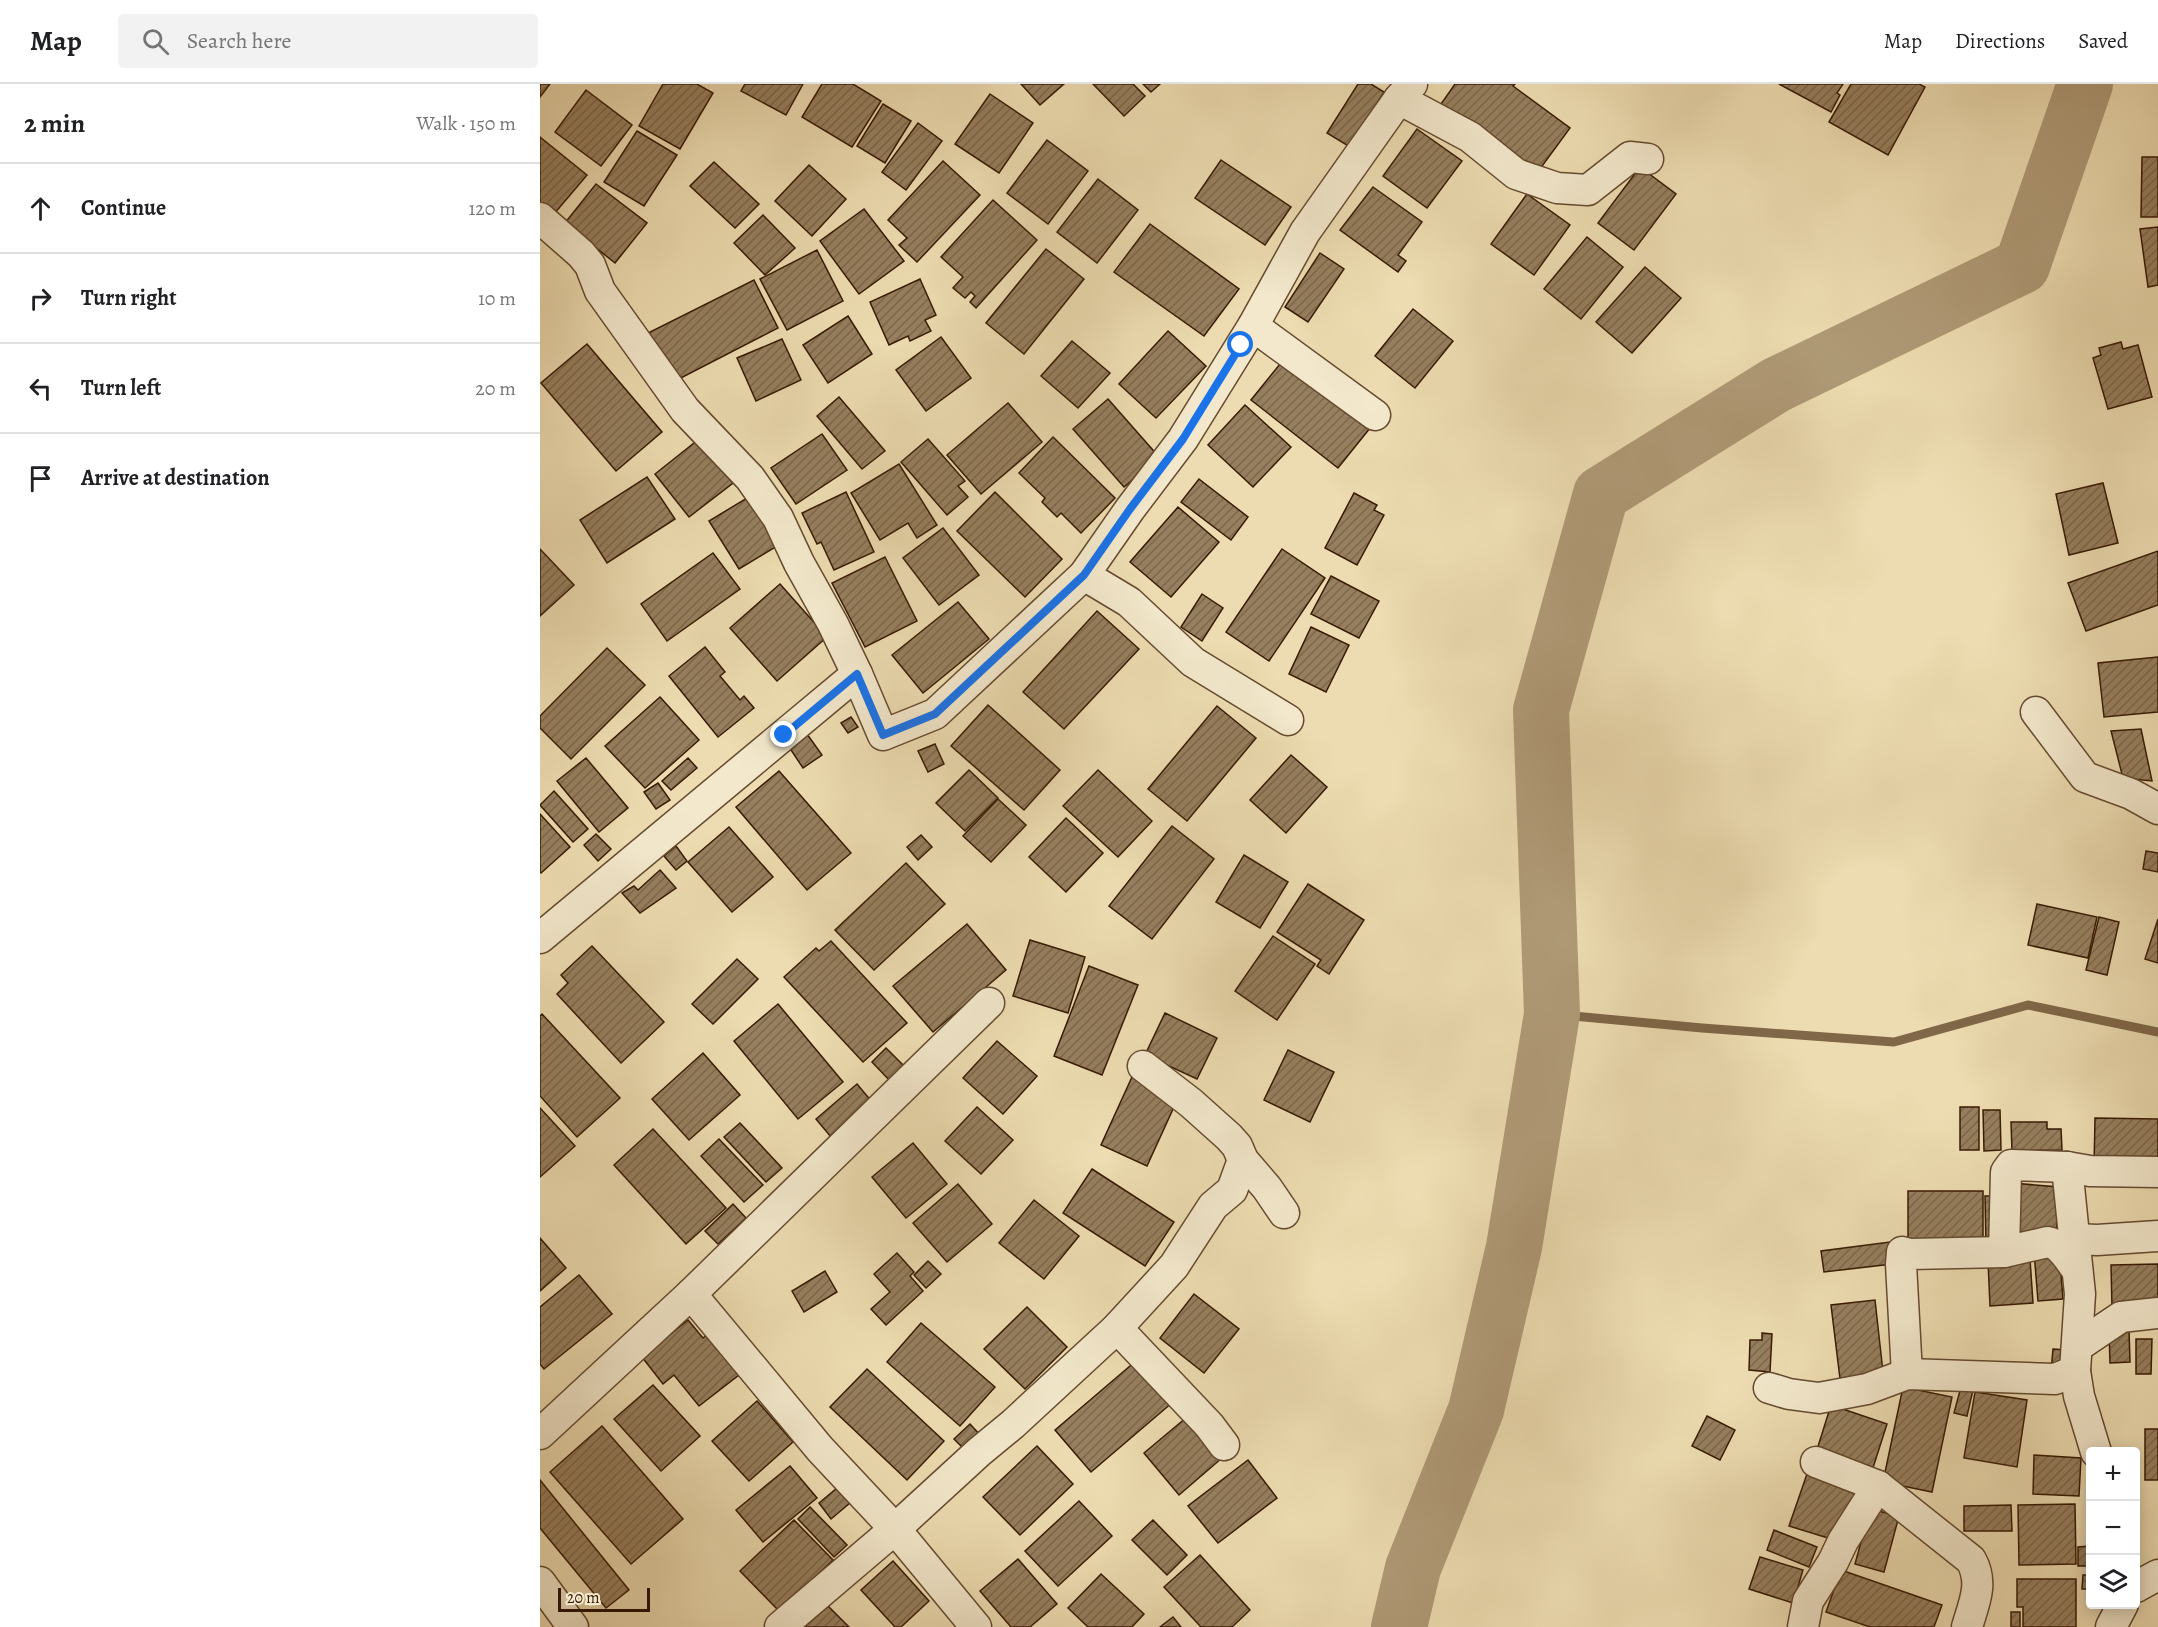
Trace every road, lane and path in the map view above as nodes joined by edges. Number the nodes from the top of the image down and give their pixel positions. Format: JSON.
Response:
{"nodes":[{"id":1,"x":1406,"y":92,"type":"edge"},
{"id":2,"x":1648,"y":159,"type":"dead end"},
{"id":3,"x":540,"y":218,"type":"edge"},
{"id":4,"x":1253,"y":326,"type":"junction"},
{"id":5,"x":1375,"y":415,"type":"dead end"},
{"id":6,"x":1084,"y":575,"type":"junction"},
{"id":7,"x":857,"y":674,"type":"junction"},
{"id":8,"x":2036,"y":712,"type":"dead end"},
{"id":9,"x":1288,"y":720,"type":"dead end"},
{"id":10,"x":2158,"y":809,"type":"edge"},
{"id":11,"x":540,"y":938,"type":"edge"},
{"id":12,"x":989,"y":1003,"type":"dead end"},
{"id":13,"x":1143,"y":1066,"type":"dead end"},
{"id":14,"x":1243,"y":1160,"type":"junction"},
{"id":15,"x":2067,"y":1167,"type":"junction"},
{"id":16,"x":2158,"y":1172,"type":"edge"},
{"id":17,"x":1284,"y":1213,"type":"dead end"},
{"id":18,"x":2158,"y":1236,"type":"edge"},
{"id":19,"x":2074,"y":1239,"type":"junction"},
{"id":20,"x":2004,"y":1252,"type":"junction"},
{"id":21,"x":2077,"y":1270,"type":"junction"},
{"id":22,"x":691,"y":1294,"type":"junction"},
{"id":23,"x":2158,"y":1313,"type":"edge"},
{"id":24,"x":1117,"y":1328,"type":"junction"},
{"id":25,"x":2072,"y":1373,"type":"junction"},
{"id":26,"x":1907,"y":1374,"type":"junction"},
{"id":27,"x":1769,"y":1388,"type":"dead end"},
{"id":28,"x":542,"y":1427,"type":"edge"},
{"id":29,"x":1224,"y":1445,"type":"dead end"},
{"id":30,"x":2094,"y":1447,"type":"edge"},
{"id":31,"x":1816,"y":1462,"type":"dead end"},
{"id":32,"x":1878,"y":1486,"type":"junction"},
{"id":33,"x":895,"y":1529,"type":"junction"},
{"id":34,"x":540,"y":1582,"type":"edge"},
{"id":35,"x":2121,"y":1609,"type":"edge"},
{"id":36,"x":573,"y":1627,"type":"edge"},
{"id":37,"x":780,"y":1627,"type":"edge"},
{"id":38,"x":976,"y":1627,"type":"edge"},
{"id":39,"x":1803,"y":1627,"type":"edge"},
{"id":40,"x":1967,"y":1627,"type":"edge"},
{"id":41,"x":2111,"y":1627,"type":"edge"}],
"edges":[{"from":1,"to":2,"type":"street"},
{"from":1,"to":4,"type":"street"},
{"from":3,"to":7,"type":"street"},
{"from":4,"to":5,"type":"street"},
{"from":4,"to":6,"type":"street"},
{"from":6,"to":7,"type":"street"},
{"from":6,"to":9,"type":"street"},
{"from":7,"to":11,"type":"street"},
{"from":8,"to":10,"type":"street"},
{"from":12,"to":22,"type":"street"},
{"from":13,"to":14,"type":"street"},
{"from":14,"to":17,"type":"street"},
{"from":14,"to":24,"type":"street"},
{"from":15,"to":16,"type":"street"},
{"from":15,"to":19,"type":"street"},
{"from":15,"to":20,"type":"street"},
{"from":18,"to":19,"type":"street"},
{"from":19,"to":21,"type":"street"},
{"from":20,"to":21,"type":"street"},
{"from":20,"to":26,"type":"street"},
{"from":21,"to":25,"type":"street"},
{"from":22,"to":28,"type":"street"},
{"from":22,"to":33,"type":"street"},
{"from":23,"to":25,"type":"street"},
{"from":24,"to":29,"type":"street"},
{"from":24,"to":33,"type":"street"},
{"from":25,"to":26,"type":"street"},
{"from":25,"to":30,"type":"street"},
{"from":26,"to":27,"type":"street"},
{"from":31,"to":32,"type":"street"},
{"from":32,"to":39,"type":"street"},
{"from":32,"to":40,"type":"street"},
{"from":33,"to":37,"type":"street"},
{"from":33,"to":38,"type":"street"},
{"from":34,"to":36,"type":"street"},
{"from":35,"to":41,"type":"street"}]}
